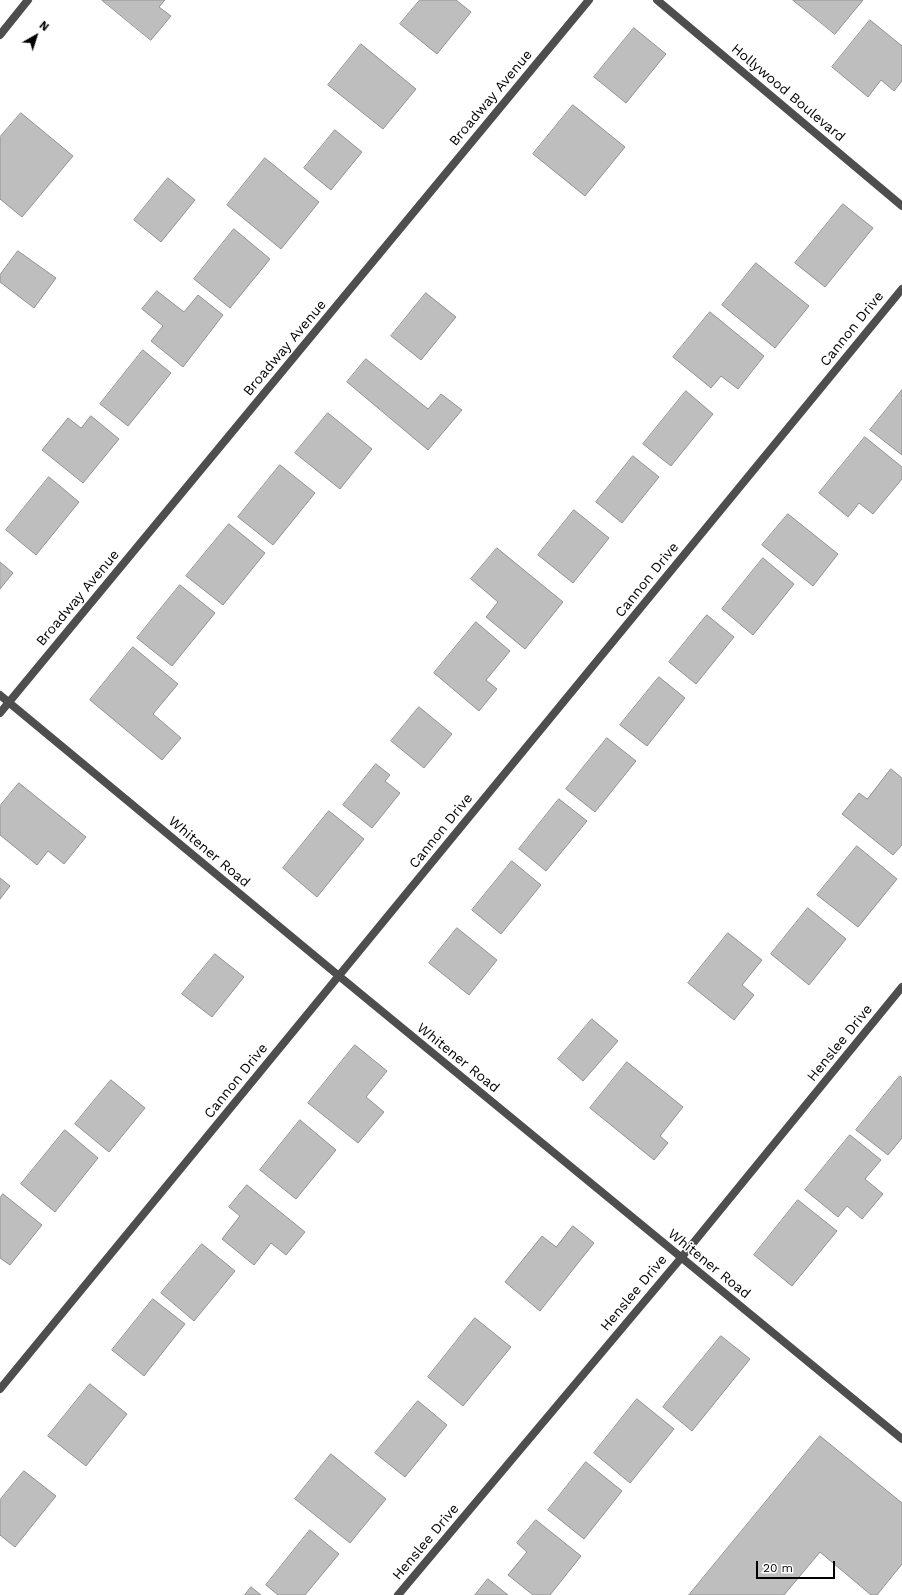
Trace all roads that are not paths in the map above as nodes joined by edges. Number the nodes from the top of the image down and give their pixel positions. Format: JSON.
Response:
{"nodes":[{"id":1,"x":28,"y":0,"type":"edge"},
{"id":2,"x":589,"y":0,"type":"edge"},
{"id":3,"x":657,"y":0,"type":"edge"},
{"id":4,"x":0,"y":34,"type":"edge"},
{"id":5,"x":902,"y":206,"type":"edge"},
{"id":6,"x":902,"y":289,"type":"edge"},
{"id":7,"x":0,"y":695,"type":"edge"},
{"id":8,"x":9,"y":702,"type":"junction"},
{"id":9,"x":0,"y":713,"type":"edge"},
{"id":10,"x":339,"y":976,"type":"junction"},
{"id":11,"x":902,"y":987,"type":"edge"},
{"id":12,"x":681,"y":1258,"type":"junction"},
{"id":13,"x":0,"y":1389,"type":"edge"},
{"id":14,"x":902,"y":1439,"type":"edge"},
{"id":15,"x":398,"y":1595,"type":"edge"}],
"edges":[{"from":1,"to":4,"type":"street"},
{"from":2,"to":8,"type":"street","name":"Broadway Avenue"},
{"from":3,"to":5,"type":"street","name":"Hollywood Boulevard"},
{"from":6,"to":10,"type":"street","name":"Cannon Drive"},
{"from":7,"to":8,"type":"street","name":"Whitener Road"},
{"from":8,"to":9,"type":"street","name":"Broadway Avenue"},
{"from":8,"to":10,"type":"street","name":"Whitener Road"},
{"from":10,"to":12,"type":"street","name":"Whitener Road"},
{"from":10,"to":13,"type":"street","name":"Cannon Drive"},
{"from":11,"to":12,"type":"street","name":"Henslee Drive"},
{"from":12,"to":14,"type":"street","name":"Whitener Road"},
{"from":12,"to":15,"type":"street","name":"Henslee Drive"}]}
